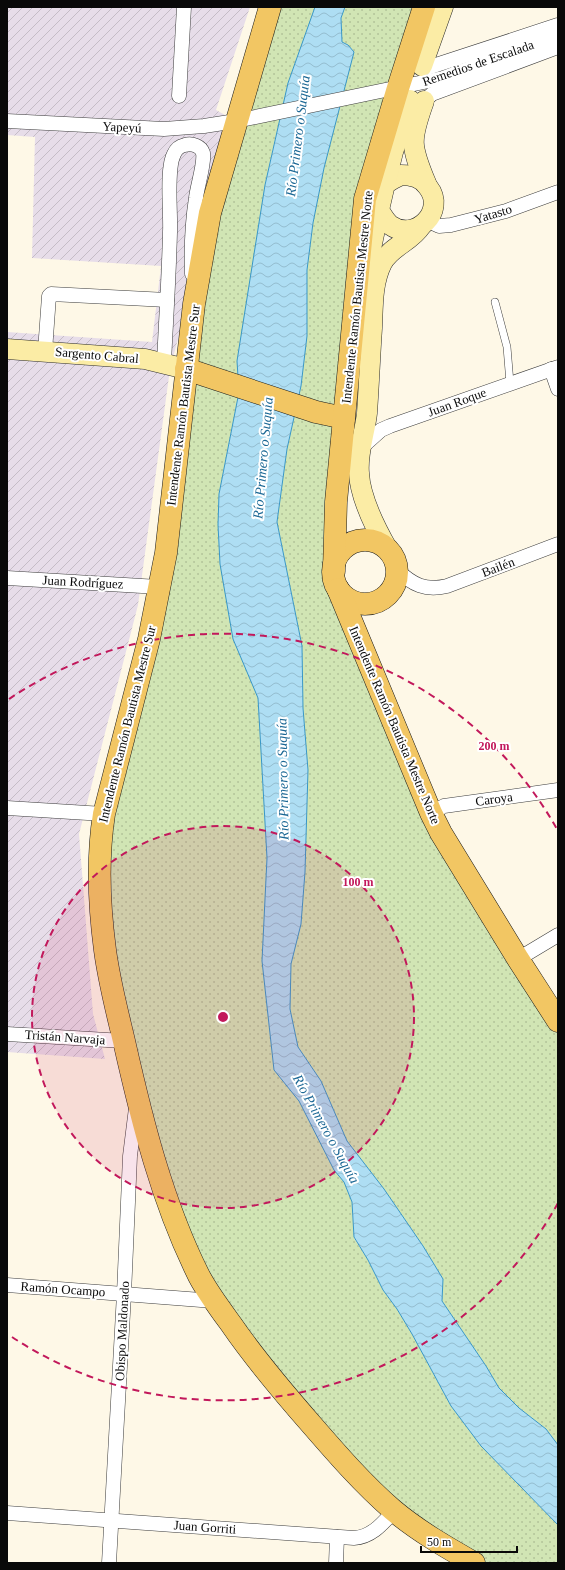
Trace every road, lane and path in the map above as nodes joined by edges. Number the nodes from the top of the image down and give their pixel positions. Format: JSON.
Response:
{"nodes":[{"id":1,"x":184,"y":7,"type":"edge"},
{"id":2,"x":270,"y":7,"type":"edge"},
{"id":3,"x":424,"y":7,"type":"edge"},
{"id":4,"x":443,"y":7,"type":"edge"},
{"id":5,"x":558,"y":25,"type":"edge"},
{"id":6,"x":558,"y":35,"type":"edge"},
{"id":7,"x":558,"y":47,"type":"edge"},
{"id":8,"x":422,"y":66,"type":"joint"},
{"id":9,"x":406,"y":95,"type":"junction"},
{"id":10,"x":179,"y":96,"type":"dead end"},
{"id":11,"x":7,"y":121,"type":"edge"},
{"id":12,"x":236,"y":121,"type":"junction"},
{"id":13,"x":426,"y":183,"type":"junction"},
{"id":14,"x":385,"y":184,"type":"junction"},
{"id":15,"x":558,"y":192,"type":"edge"},
{"id":16,"x":379,"y":210,"type":"junction"},
{"id":17,"x":424,"y":223,"type":"junction"},
{"id":18,"x":167,"y":300,"type":"junction"},
{"id":19,"x":495,"y":302,"type":"dead end"},
{"id":20,"x":194,"y":304,"type":"junction"},
{"id":21,"x":351,"y":348,"type":"junction"},
{"id":22,"x":7,"y":349,"type":"edge"},
{"id":23,"x":45,"y":351,"type":"junction"},
{"id":24,"x":164,"y":363,"type":"junction"},
{"id":25,"x":554,"y":368,"type":"edge"},
{"id":26,"x":186,"y":370,"type":"junction"},
{"id":27,"x":510,"y":383,"type":"junction"},
{"id":28,"x":558,"y":389,"type":"edge"},
{"id":29,"x":344,"y":418,"type":"junction"},
{"id":30,"x":361,"y":448,"type":"junction"},
{"id":31,"x":558,"y":544,"type":"edge"},
{"id":32,"x":388,"y":550,"type":"junction"},
{"id":33,"x":397,"y":570,"type":"junction"},
{"id":34,"x":7,"y":578,"type":"edge"},
{"id":35,"x":336,"y":580,"type":"junction"},
{"id":36,"x":160,"y":587,"type":"junction"},
{"id":37,"x":558,"y":790,"type":"edge"},
{"id":38,"x":7,"y":808,"type":"edge"},
{"id":39,"x":430,"y":813,"type":"junction"},
{"id":40,"x":104,"y":814,"type":"junction"},
{"id":41,"x":558,"y":935,"type":"edge"},
{"id":42,"x":518,"y":959,"type":"junction"},
{"id":43,"x":558,"y":1021,"type":"edge"},
{"id":44,"x":7,"y":1034,"type":"edge"},
{"id":45,"x":124,"y":1041,"type":"junction"},
{"id":46,"x":137,"y":1100,"type":"junction"},
{"id":47,"x":7,"y":1285,"type":"edge"},
{"id":48,"x":124,"y":1294,"type":"junction"},
{"id":49,"x":214,"y":1301,"type":"junction"},
{"id":50,"x":394,"y":1511,"type":"junction"},
{"id":51,"x":7,"y":1513,"type":"edge"},
{"id":52,"x":111,"y":1521,"type":"junction"},
{"id":53,"x":337,"y":1537,"type":"junction"},
{"id":54,"x":109,"y":1563,"type":"edge"},
{"id":55,"x":336,"y":1563,"type":"edge"},
{"id":56,"x":474,"y":1563,"type":"edge"}],
"edges":[{"from":1,"to":10,"type":"street"},
{"from":2,"to":12,"type":"main road","name":"Intendente Ramón Bautista Mestre Sur"},
{"from":3,"to":9,"type":"main road","name":"Intendente Ramón Bautista Mestre Norte"},
{"from":4,"to":8,"type":"street"},
{"from":5,"to":8,"type":"street","name":"Remedios de Escalada"},
{"from":6,"to":9,"type":"street","name":"Remedios de Escalada"},
{"from":7,"to":9,"type":"street","name":"Remedios de Escalada"},
{"from":9,"to":12,"type":"street","name":"Yapeyú"},
{"from":9,"to":13,"type":"street"},
{"from":9,"to":14,"type":"street"},
{"from":9,"to":21,"type":"main road","name":"Intendente Ramón Bautista Mestre Norte"},
{"from":11,"to":12,"type":"street","name":"Yapeyú"},
{"from":12,"to":20,"type":"main road","name":"Intendente Ramón Bautista Mestre Sur"},
{"from":13,"to":14,"type":"street"},
{"from":13,"to":17,"type":"street"},
{"from":14,"to":16,"type":"street"},
{"from":15,"to":17,"type":"street","name":"Yatasto"},
{"from":16,"to":17,"type":"street"},
{"from":16,"to":21,"type":"street"},
{"from":17,"to":30,"type":"street"},
{"from":18,"to":20,"type":"street"},
{"from":18,"to":23,"type":"street"},
{"from":18,"to":24,"type":"street"},
{"from":19,"to":27,"type":"lane"},
{"from":20,"to":26,"type":"main road","name":"Intendente Ramón Bautista Mestre Sur"},
{"from":21,"to":29,"type":"main road","name":"Intendente Ramón Bautista Mestre Norte"},
{"from":22,"to":23,"type":"street","name":"Sargento Cabral"},
{"from":23,"to":24,"type":"street","name":"Sargento Cabral"},
{"from":24,"to":26,"type":"street","name":"Sargento Cabral"},
{"from":25,"to":27,"type":"street","name":"Juan Roque"},
{"from":25,"to":28,"type":"street"},
{"from":26,"to":29,"type":"main road"},
{"from":26,"to":36,"type":"main road","name":"Intendente Ramón Bautista Mestre Sur"},
{"from":27,"to":30,"type":"street","name":"Juan Roque"},
{"from":29,"to":35,"type":"main road","name":"Intendente Ramón Bautista Mestre Norte"},
{"from":30,"to":32,"type":"street"},
{"from":31,"to":33,"type":"street","name":"Bailén"},
{"from":32,"to":33,"type":"main road"},
{"from":32,"to":35,"type":"main road"},
{"from":33,"to":35,"type":"main road"},
{"from":34,"to":36,"type":"street","name":"Juan Rodríguez"},
{"from":35,"to":39,"type":"main road","name":"Intendente Ramón Bautista Mestre Norte"},
{"from":36,"to":40,"type":"main road","name":"Intendente Ramón Bautista Mestre Sur"},
{"from":37,"to":39,"type":"street","name":"Caroya"},
{"from":38,"to":40,"type":"street"},
{"from":39,"to":42,"type":"main road","name":"Intendente Ramón Bautista Mestre Norte"},
{"from":40,"to":45,"type":"main road","name":"Intendente Ramón Bautista Mestre Sur"},
{"from":41,"to":42,"type":"street"},
{"from":42,"to":43,"type":"main road","name":"Intendente Ramón Bautista Mestre Norte"},
{"from":44,"to":45,"type":"street","name":"Tristán Narvaja"},
{"from":45,"to":46,"type":"main road","name":"Intendente Ramón Bautista Mestre Sur"},
{"from":46,"to":48,"type":"street","name":"Obispo Maldonado"},
{"from":46,"to":49,"type":"main road","name":"Intendente Ramón Bautista Mestre Sur"},
{"from":47,"to":48,"type":"street","name":"Ramón Ocampo"},
{"from":48,"to":49,"type":"street","name":"Ramón Ocampo"},
{"from":48,"to":52,"type":"street","name":"Obispo Maldonado"},
{"from":49,"to":50,"type":"main road","name":"Intendente Ramón Bautista Mestre Sur"},
{"from":50,"to":53,"type":"street","name":"Juan Gorriti"},
{"from":50,"to":56,"type":"main road","name":"Intendente Ramón Bautista Mestre Sur"},
{"from":51,"to":52,"type":"street","name":"Juan Gorriti"},
{"from":52,"to":53,"type":"street","name":"Juan Gorriti"},
{"from":52,"to":54,"type":"street","name":"Obispo Maldonado"},
{"from":53,"to":55,"type":"street"}]}
